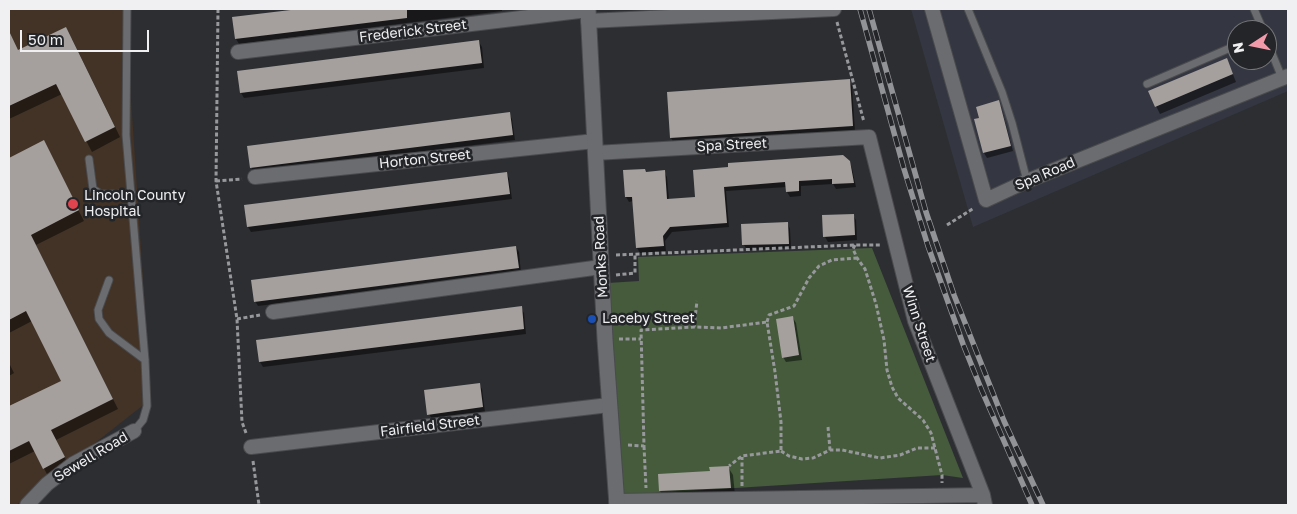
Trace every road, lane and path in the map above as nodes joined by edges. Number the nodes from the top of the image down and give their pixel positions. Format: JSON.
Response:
{"nodes":[{"id":1,"x":127,"y":9,"type":"edge"},
{"id":2,"x":218,"y":9,"type":"edge"},
{"id":3,"x":932,"y":9,"type":"edge"},
{"id":4,"x":968,"y":9,"type":"edge"},
{"id":5,"x":834,"y":10,"type":"edge"},
{"id":6,"x":588,"y":13,"type":"edge"},
{"id":7,"x":1227,"y":49,"type":"edge"},
{"id":8,"x":238,"y":52,"type":"dead end"},
{"id":9,"x":1277,"y":61,"type":"edge"},
{"id":10,"x":1285,"y":77,"type":"edge"},
{"id":11,"x":1147,"y":84,"type":"dead end"},
{"id":12,"x":868,"y":137,"type":"junction"},
{"id":13,"x":595,"y":147,"type":"junction"},
{"id":14,"x":89,"y":159,"type":"dead end"},
{"id":15,"x":256,"y":178,"type":"joint"},
{"id":16,"x":1027,"y":181,"type":"junction"},
{"id":17,"x":216,"y":182,"type":"junction"},
{"id":18,"x":132,"y":194,"type":"junction"},
{"id":19,"x":986,"y":200,"type":"junction"},
{"id":20,"x":947,"y":225,"type":"dead end"},
{"id":21,"x":895,"y":244,"type":"junction"},
{"id":22,"x":855,"y":245,"type":"junction"},
{"id":23,"x":857,"y":258,"type":"junction"},
{"id":24,"x":601,"y":271,"type":"junction"},
{"id":25,"x":109,"y":280,"type":"dead end"},
{"id":26,"x":697,"y":301,"type":"dead end"},
{"id":27,"x":273,"y":312,"type":"joint"},
{"id":28,"x":237,"y":319,"type":"junction"},
{"id":29,"x":767,"y":322,"type":"junction"},
{"id":30,"x":694,"y":327,"type":"junction"},
{"id":31,"x":605,"y":339,"type":"junction"},
{"id":32,"x":641,"y":339,"type":"junction"},
{"id":33,"x":145,"y":360,"type":"junction"},
{"id":34,"x":609,"y":405,"type":"junction"},
{"id":35,"x":828,"y":427,"type":"dead end"},
{"id":36,"x":134,"y":431,"type":"joint"},
{"id":37,"x":612,"y":446,"type":"junction"},
{"id":38,"x":644,"y":446,"type":"junction"},
{"id":39,"x":251,"y":447,"type":"junction"},
{"id":40,"x":934,"y":448,"type":"junction"},
{"id":41,"x":781,"y":450,"type":"junction"},
{"id":42,"x":830,"y":450,"type":"junction"},
{"id":43,"x":742,"y":456,"type":"junction"},
{"id":44,"x":729,"y":466,"type":"dead end"},
{"id":45,"x":943,"y":496,"type":"junction"},
{"id":46,"x":742,"y":500,"type":"junction"},
{"id":47,"x":984,"y":500,"type":"edge"},
{"id":48,"x":646,"y":501,"type":"junction"},
{"id":49,"x":617,"y":503,"type":"edge"},
{"id":50,"x":697,"y":503,"type":"edge"},
{"id":51,"x":27,"y":505,"type":"edge"},
{"id":52,"x":259,"y":505,"type":"edge"}],
"edges":[{"from":1,"to":18,"type":"lane"},
{"from":2,"to":17,"type":"path"},
{"from":3,"to":19,"type":"street"},
{"from":4,"to":16,"type":"lane"},
{"from":5,"to":6,"type":"street","name":"Frederick Street"},
{"from":5,"to":12,"type":"path"},
{"from":6,"to":8,"type":"street","name":"Frederick Street"},
{"from":6,"to":13,"type":"main road","name":"Monks Road"},
{"from":7,"to":11,"type":"lane"},
{"from":9,"to":10,"type":"lane"},
{"from":10,"to":16,"type":"street","name":"Spa Road"},
{"from":12,"to":13,"type":"street","name":"Spa Street"},
{"from":12,"to":21,"type":"street","name":"Winn Street"},
{"from":13,"to":15,"type":"street","name":"Horton Street"},
{"from":13,"to":24,"type":"main road","name":"Monks Road"},
{"from":14,"to":18,"type":"lane"},
{"from":15,"to":17,"type":"path"},
{"from":16,"to":19,"type":"street","name":"Spa Road"},
{"from":17,"to":28,"type":"path"},
{"from":18,"to":33,"type":"lane"},
{"from":19,"to":20,"type":"path"},
{"from":21,"to":22,"type":"path"},
{"from":21,"to":47,"type":"street","name":"Winn Street"},
{"from":22,"to":23,"type":"path"},
{"from":22,"to":24,"type":"path"},
{"from":23,"to":29,"type":"path"},
{"from":23,"to":40,"type":"path"},
{"from":24,"to":27,"type":"street"},
{"from":24,"to":31,"type":"main road","name":"Monks Road"},
{"from":25,"to":33,"type":"lane"},
{"from":26,"to":30,"type":"path"},
{"from":27,"to":28,"type":"path"},
{"from":28,"to":39,"type":"path"},
{"from":29,"to":30,"type":"path"},
{"from":29,"to":41,"type":"path"},
{"from":30,"to":32,"type":"path"},
{"from":31,"to":32,"type":"path"},
{"from":31,"to":34,"type":"main road","name":"Monks Road"},
{"from":32,"to":38,"type":"path"},
{"from":33,"to":36,"type":"lane"},
{"from":34,"to":37,"type":"main road","name":"Monks Road"},
{"from":34,"to":39,"type":"street","name":"Fairfield Street"},
{"from":35,"to":42,"type":"path"},
{"from":36,"to":51,"type":"street","name":"Sewell Road"},
{"from":37,"to":38,"type":"path"},
{"from":37,"to":49,"type":"main road","name":"Monks Road"},
{"from":38,"to":48,"type":"path"},
{"from":39,"to":52,"type":"path"},
{"from":40,"to":42,"type":"path"},
{"from":40,"to":45,"type":"path"},
{"from":41,"to":42,"type":"path"},
{"from":41,"to":43,"type":"path"},
{"from":43,"to":44,"type":"path"},
{"from":43,"to":46,"type":"path"},
{"from":45,"to":46,"type":"street"},
{"from":45,"to":47,"type":"street"},
{"from":46,"to":50,"type":"street"},
{"from":48,"to":49,"type":"street"},
{"from":48,"to":50,"type":"street"}]}
